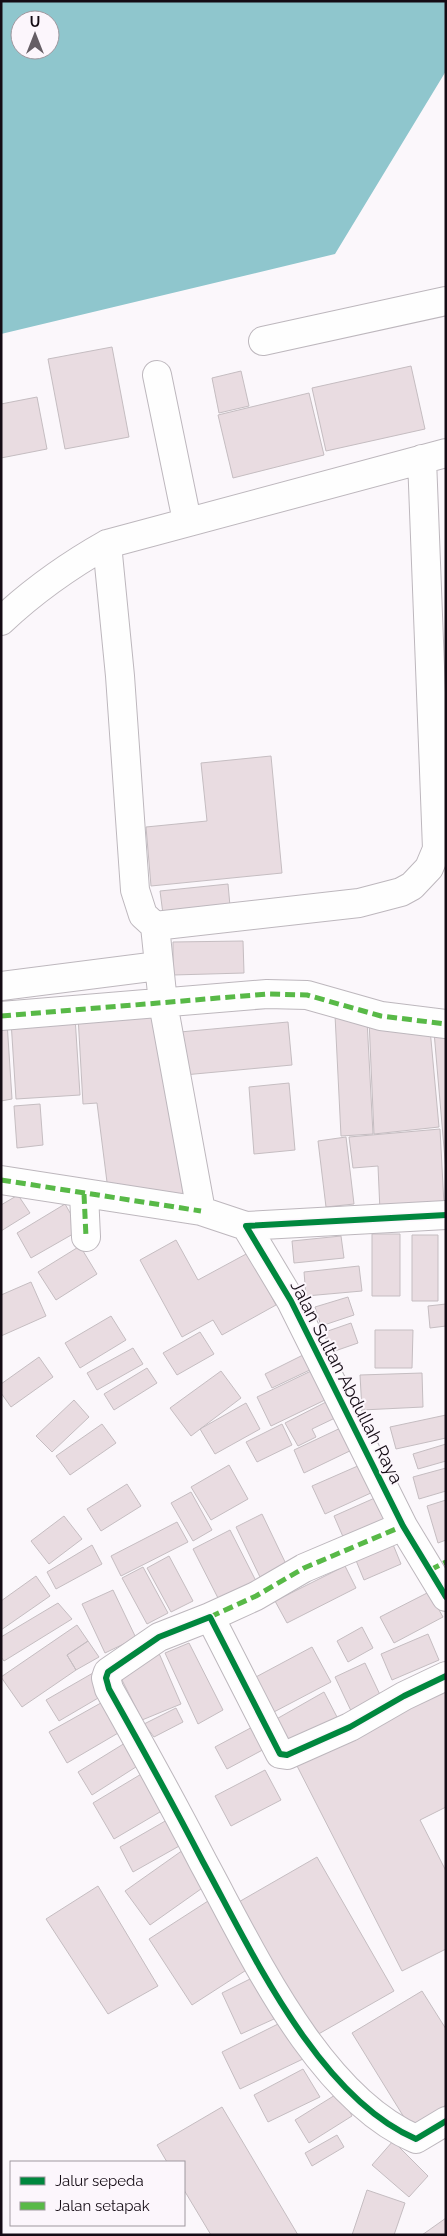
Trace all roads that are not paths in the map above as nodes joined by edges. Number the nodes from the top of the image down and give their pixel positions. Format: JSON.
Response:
{"nodes":[{"id":1,"x":446,"y":301,"type":"edge"},
{"id":2,"x":263,"y":341,"type":"dead end"},
{"id":3,"x":156,"y":375,"type":"dead end"},
{"id":4,"x":434,"y":456,"type":"edge"},
{"id":5,"x":187,"y":521,"type":"junction"},
{"id":6,"x":107,"y":544,"type":"junction"},
{"id":7,"x":1,"y":621,"type":"edge"},
{"id":8,"x":155,"y":926,"type":"junction"},
{"id":9,"x":158,"y":966,"type":"junction"},
{"id":10,"x":1,"y":986,"type":"edge"},
{"id":11,"x":163,"y":1003,"type":"junction"},
{"id":12,"x":1,"y":1016,"type":"edge"},
{"id":13,"x":446,"y":1024,"type":"edge"},
{"id":14,"x":1,"y":1180,"type":"edge"},
{"id":15,"x":84,"y":1194,"type":"junction"},
{"id":16,"x":201,"y":1211,"type":"junction"},
{"id":17,"x":446,"y":1215,"type":"edge"},
{"id":18,"x":246,"y":1226,"type":"junction"},
{"id":19,"x":86,"y":1237,"type":"dead end"},
{"id":20,"x":403,"y":1526,"type":"junction"},
{"id":21,"x":438,"y":1566,"type":"edge"},
{"id":22,"x":446,"y":1597,"type":"edge"},
{"id":23,"x":210,"y":1617,"type":"junction"},
{"id":24,"x":446,"y":1676,"type":"edge"},
{"id":25,"x":446,"y":2121,"type":"edge"}],
"edges":[{"from":1,"to":2,"type":"street"},
{"from":3,"to":5,"type":"street"},
{"from":4,"to":5,"type":"street"},
{"from":4,"to":8,"type":"street"},
{"from":5,"to":6,"type":"street"},
{"from":6,"to":7,"type":"street"},
{"from":6,"to":8,"type":"street"},
{"from":8,"to":9,"type":"street"},
{"from":9,"to":10,"type":"street"},
{"from":9,"to":11,"type":"street"},
{"from":11,"to":12,"type":"street"},
{"from":11,"to":13,"type":"street"},
{"from":11,"to":16,"type":"street"},
{"from":14,"to":15,"type":"street"},
{"from":15,"to":16,"type":"street"},
{"from":15,"to":19,"type":"street"},
{"from":16,"to":18,"type":"street"},
{"from":17,"to":18,"type":"street"},
{"from":18,"to":20,"type":"street","name":"Jalan Sultan Abdullah Raya"},
{"from":20,"to":21,"type":"street","name":"Jalan Sultan Abdullah Raya"},
{"from":20,"to":23,"type":"street"},
{"from":21,"to":22,"type":"street","name":"Jalan Sultan Abdullah Raya"},
{"from":23,"to":24,"type":"street"},
{"from":23,"to":25,"type":"street"}]}
